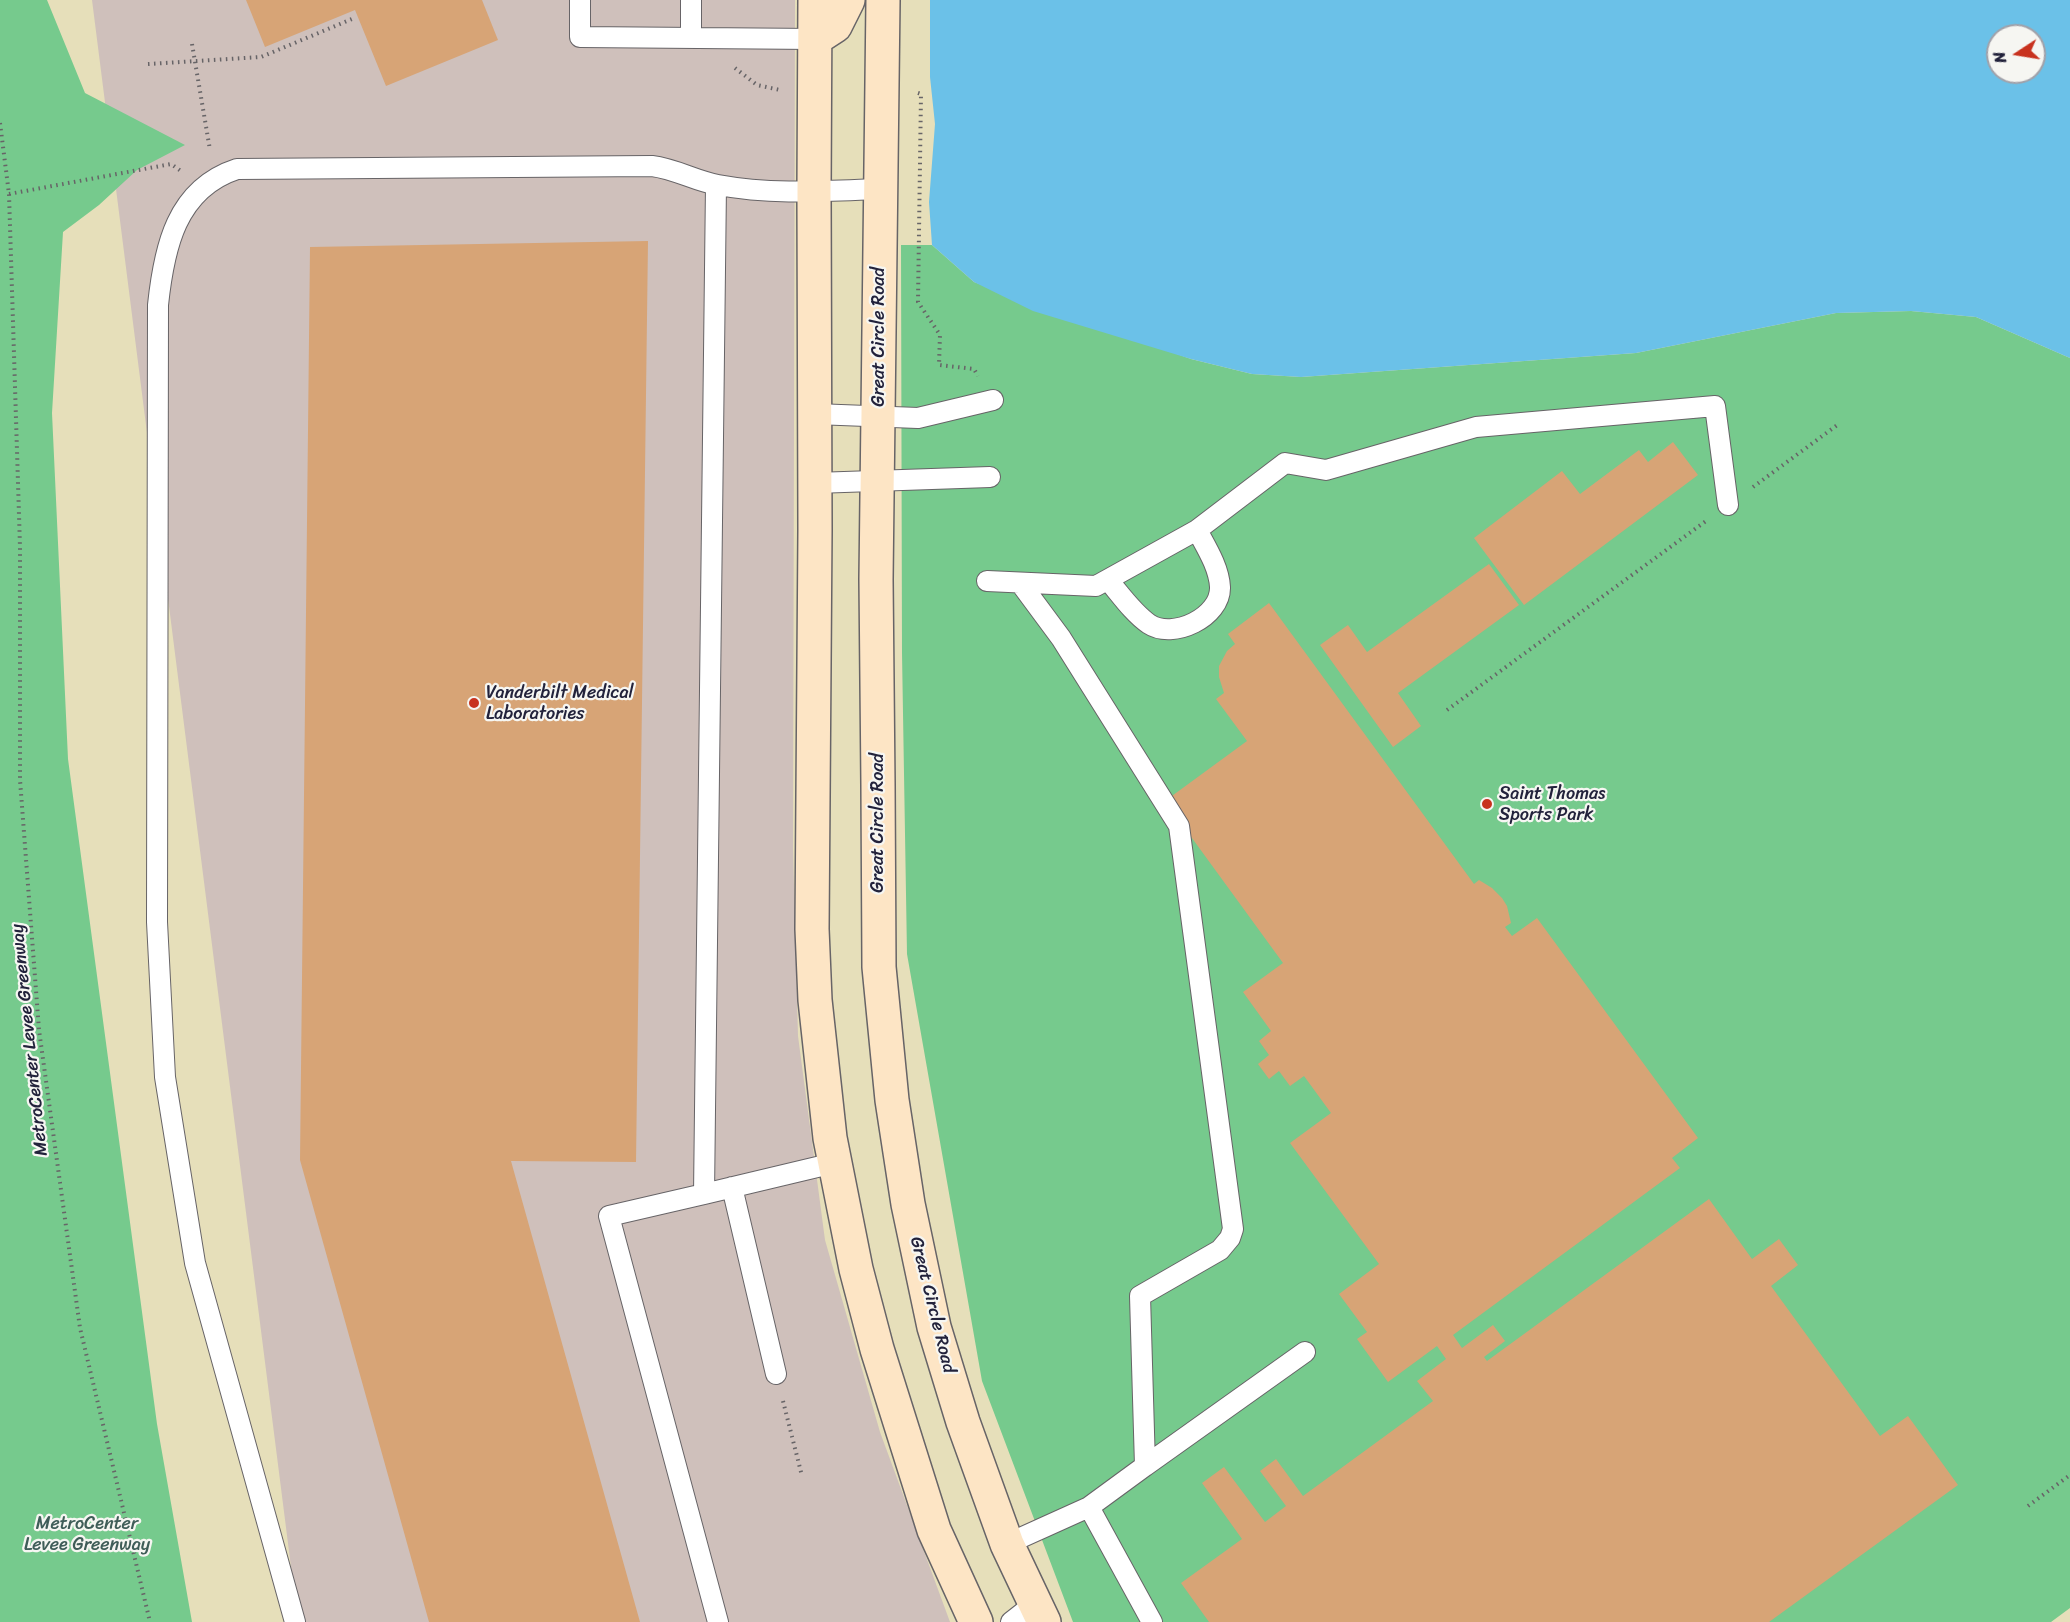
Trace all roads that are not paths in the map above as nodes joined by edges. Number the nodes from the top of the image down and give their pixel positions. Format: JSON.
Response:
{"nodes":[{"id":1,"x":580,"y":0,"type":"edge"},
{"id":2,"x":691,"y":0,"type":"edge"},
{"id":3,"x":815,"y":0,"type":"edge"},
{"id":4,"x":848,"y":0,"type":"edge"},
{"id":5,"x":883,"y":0,"type":"edge"},
{"id":6,"x":691,"y":37,"type":"junction"},
{"id":7,"x":815,"y":39,"type":"junction"},
{"id":8,"x":716,"y":185,"type":"junction"},
{"id":9,"x":880,"y":189,"type":"junction"},
{"id":10,"x":813,"y":191,"type":"junction"},
{"id":11,"x":993,"y":400,"type":"road end"},
{"id":12,"x":815,"y":414,"type":"junction"},
{"id":13,"x":879,"y":416,"type":"junction"},
{"id":14,"x":990,"y":477,"type":"dead end"},
{"id":15,"x":878,"y":481,"type":"junction"},
{"id":16,"x":815,"y":483,"type":"junction"},
{"id":17,"x":1728,"y":505,"type":"road end"},
{"id":18,"x":1197,"y":530,"type":"junction"},
{"id":19,"x":1108,"y":580,"type":"junction"},
{"id":20,"x":987,"y":581,"type":"dead end"},
{"id":21,"x":1021,"y":584,"type":"junction"},
{"id":22,"x":834,"y":1163,"type":"junction"},
{"id":23,"x":732,"y":1187,"type":"junction"},
{"id":24,"x":704,"y":1194,"type":"junction"},
{"id":25,"x":1305,"y":1352,"type":"dead end"},
{"id":26,"x":776,"y":1374,"type":"road end"},
{"id":27,"x":1145,"y":1466,"type":"junction"},
{"id":28,"x":1089,"y":1507,"type":"junction"},
{"id":29,"x":1007,"y":1544,"type":"junction"},
{"id":30,"x":1030,"y":1616,"type":"edge"},
{"id":31,"x":295,"y":1622,"type":"edge"},
{"id":32,"x":718,"y":1622,"type":"edge"},
{"id":33,"x":976,"y":1622,"type":"edge"},
{"id":34,"x":1152,"y":1622,"type":"edge"}],
"edges":[{"from":1,"to":6,"type":"lane"},
{"from":2,"to":6,"type":"lane"},
{"from":3,"to":7,"type":"street"},
{"from":4,"to":7,"type":"street"},
{"from":5,"to":9,"type":"street","name":"Great Circle Road"},
{"from":6,"to":7,"type":"lane"},
{"from":7,"to":10,"type":"street"},
{"from":8,"to":10,"type":"lane"},
{"from":8,"to":24,"type":"lane"},
{"from":8,"to":31,"type":"lane"},
{"from":9,"to":10,"type":"lane"},
{"from":9,"to":13,"type":"street","name":"Great Circle Road"},
{"from":10,"to":12,"type":"street"},
{"from":11,"to":13,"type":"lane"},
{"from":12,"to":13,"type":"lane"},
{"from":12,"to":16,"type":"street"},
{"from":13,"to":15,"type":"street","name":"Great Circle Road"},
{"from":14,"to":15,"type":"lane"},
{"from":15,"to":16,"type":"lane"},
{"from":15,"to":29,"type":"street","name":"Great Circle Road"},
{"from":16,"to":22,"type":"street"},
{"from":17,"to":18,"type":"lane"},
{"from":18,"to":19,"type":"lane"},
{"from":18,"to":19,"type":"lane"},
{"from":19,"to":21,"type":"lane"},
{"from":20,"to":21,"type":"lane"},
{"from":21,"to":27,"type":"lane"},
{"from":22,"to":23,"type":"lane"},
{"from":22,"to":33,"type":"street"},
{"from":23,"to":24,"type":"lane"},
{"from":23,"to":26,"type":"lane"},
{"from":24,"to":32,"type":"lane"},
{"from":25,"to":27,"type":"lane"},
{"from":27,"to":28,"type":"lane"},
{"from":28,"to":29,"type":"lane"},
{"from":28,"to":34,"type":"lane"},
{"from":29,"to":30,"type":"street","name":"Great Circle Road"}]}
